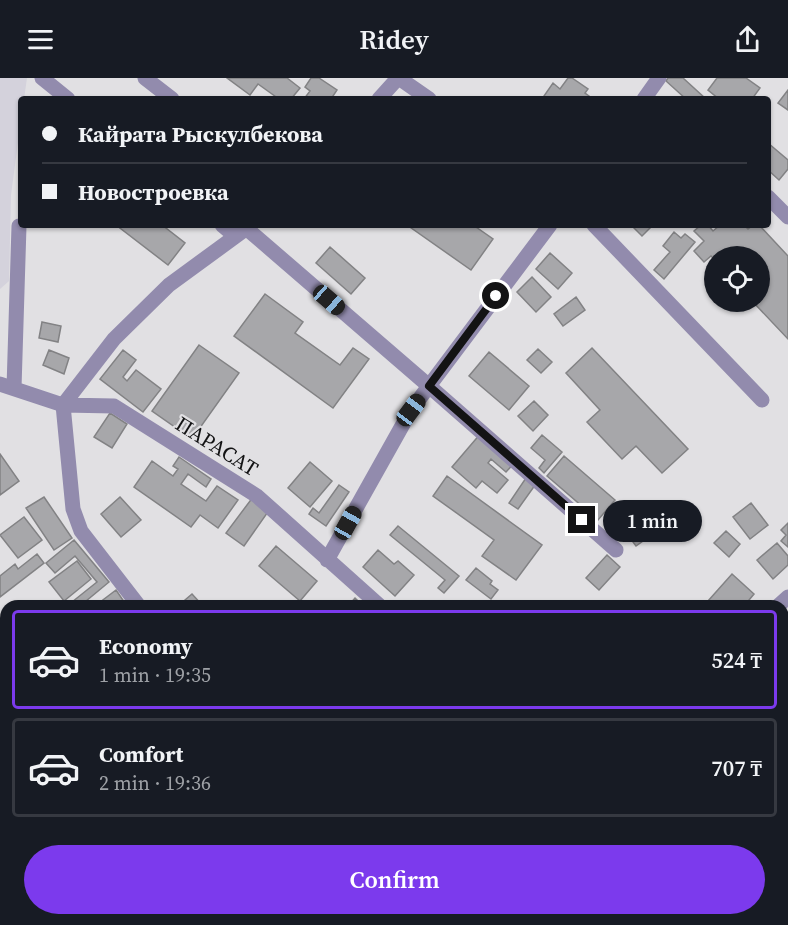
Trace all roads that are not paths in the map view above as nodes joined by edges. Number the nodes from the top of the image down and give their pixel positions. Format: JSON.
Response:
{"nodes":[{"id":1,"x":42,"y":78,"type":"edge"},
{"id":2,"x":146,"y":78,"type":"edge"},
{"id":3,"x":399,"y":78,"type":"edge"},
{"id":4,"x":64,"y":96,"type":"edge"},
{"id":5,"x":168,"y":96,"type":"edge"},
{"id":6,"x":382,"y":96,"type":"edge"},
{"id":7,"x":425,"y":96,"type":"edge"},
{"id":8,"x":771,"y":200,"type":"edge"},
{"id":9,"x":788,"y":217,"type":"edge"},
{"id":10,"x":19,"y":228,"type":"edge"},
{"id":11,"x":547,"y":228,"type":"edge"},
{"id":12,"x":597,"y":228,"type":"edge"},
{"id":13,"x":244,"y":230,"type":"edge"},
{"id":14,"x":7,"y":386,"type":"edge"},
{"id":15,"x":429,"y":386,"type":"junction"},
{"id":16,"x":762,"y":400,"type":"dead end"},
{"id":17,"x":63,"y":405,"type":"junction"},
{"id":18,"x":616,"y":550,"type":"dead end"},
{"id":19,"x":327,"y":560,"type":"junction"},
{"id":20,"x":134,"y":600,"type":"edge"},
{"id":21,"x":373,"y":600,"type":"edge"}],
"edges":[{"from":1,"to":4,"type":"street"},
{"from":2,"to":5,"type":"street"},
{"from":3,"to":6,"type":"street"},
{"from":3,"to":7,"type":"street"},
{"from":8,"to":9,"type":"street"},
{"from":10,"to":14,"type":"street"},
{"from":11,"to":15,"type":"street"},
{"from":12,"to":16,"type":"street"},
{"from":13,"to":15,"type":"street"},
{"from":13,"to":17,"type":"street"},
{"from":14,"to":17,"type":"street","name":"ПАРАСАТ"},
{"from":15,"to":18,"type":"street"},
{"from":15,"to":19,"type":"street"},
{"from":17,"to":19,"type":"street","name":"ПАРАСАТ"},
{"from":17,"to":20,"type":"street"},
{"from":19,"to":21,"type":"street","name":"ПАРАСАТ"}]}
